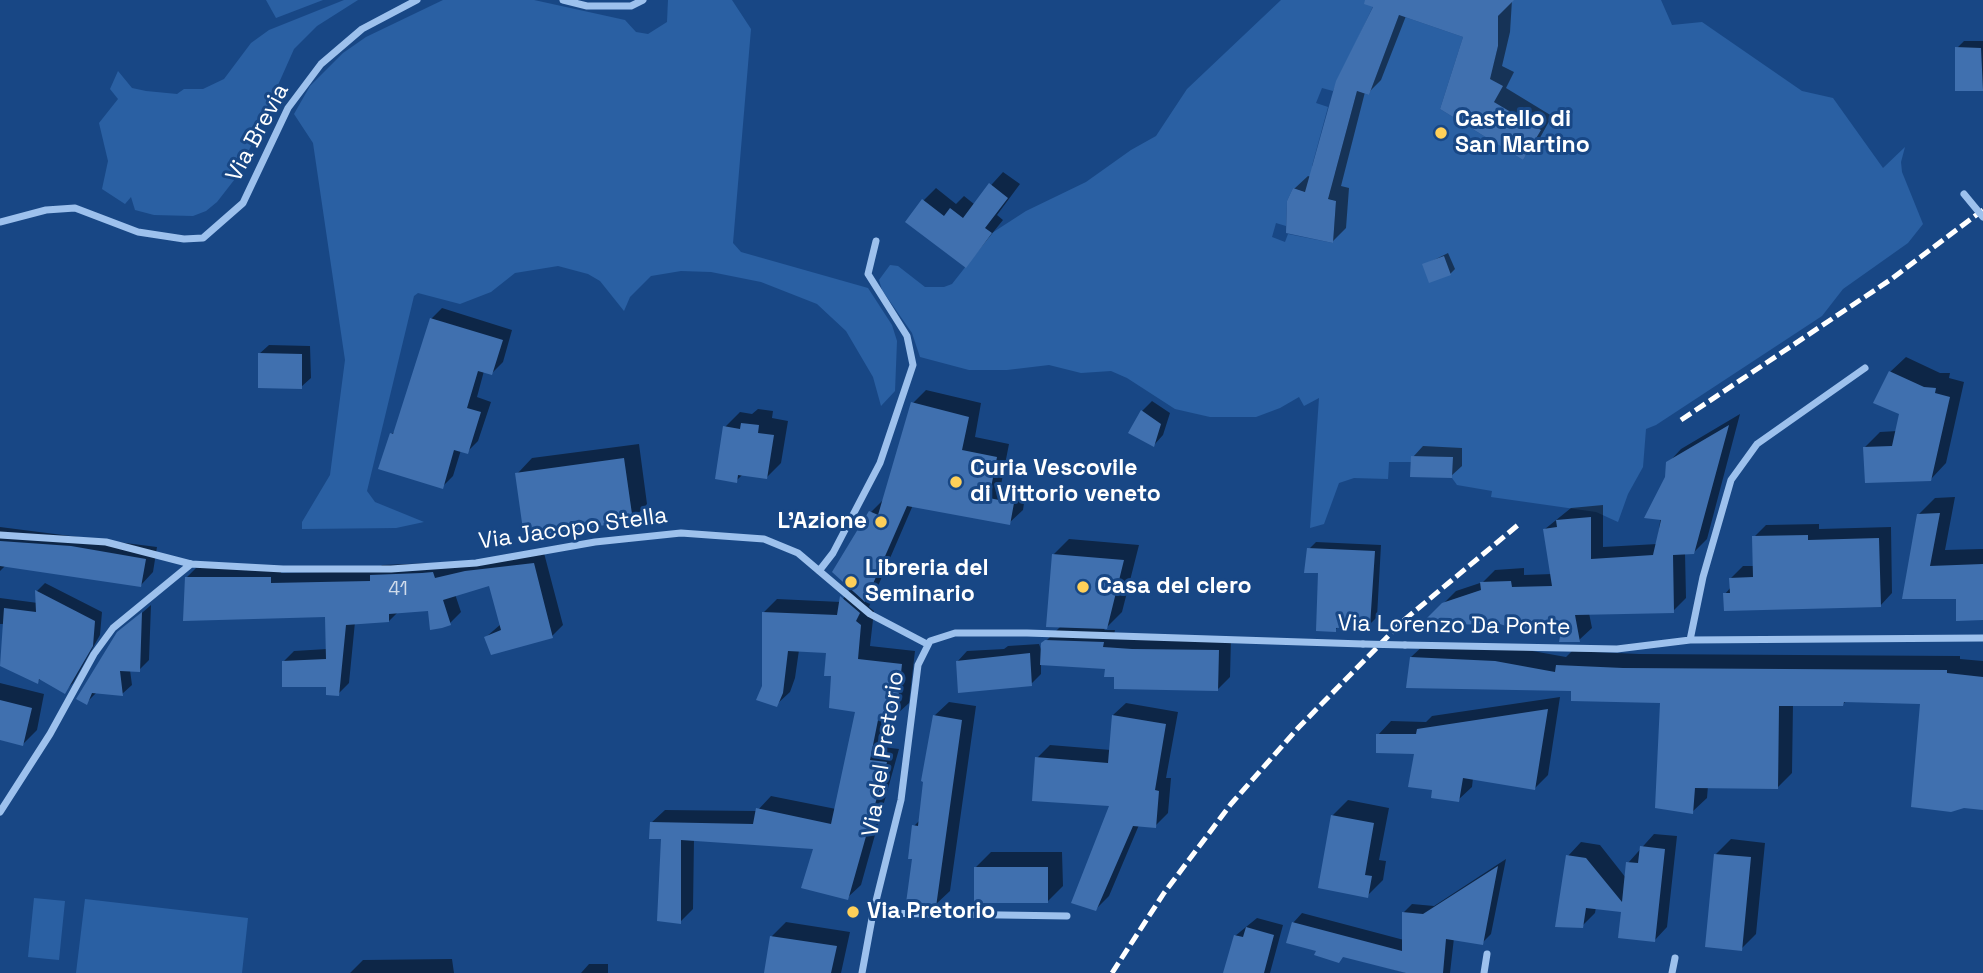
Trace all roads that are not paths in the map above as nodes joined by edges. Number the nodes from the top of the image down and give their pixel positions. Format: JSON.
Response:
{"nodes":[{"id":1,"x":417,"y":0,"type":"edge"},
{"id":2,"x":562,"y":0,"type":"edge"},
{"id":3,"x":643,"y":0,"type":"edge"},
{"id":4,"x":1958,"y":186,"type":"dead end"},
{"id":5,"x":1983,"y":217,"type":"edge"},
{"id":6,"x":0,"y":222,"type":"edge"},
{"id":7,"x":876,"y":241,"type":"dead end"},
{"id":8,"x":1864,"y":368,"type":"dead end"},
{"id":9,"x":0,"y":535,"type":"edge"},
{"id":10,"x":191,"y":565,"type":"junction"},
{"id":11,"x":819,"y":571,"type":"junction"},
{"id":12,"x":1983,"y":638,"type":"edge"},
{"id":13,"x":1690,"y":640,"type":"junction"},
{"id":14,"x":927,"y":644,"type":"junction"},
{"id":15,"x":0,"y":812,"type":"edge"},
{"id":16,"x":873,"y":913,"type":"junction"},
{"id":17,"x":1068,"y":916,"type":"dead end"},
{"id":18,"x":1487,"y":954,"type":"dead end"},
{"id":19,"x":1675,"y":958,"type":"dead end"},
{"id":20,"x":860,"y":973,"type":"edge"},
{"id":21,"x":1484,"y":973,"type":"edge"},
{"id":22,"x":1672,"y":973,"type":"edge"}],
"edges":[{"from":1,"to":6,"type":"street","name":"Via Brevia"},
{"from":2,"to":3,"type":"street"},
{"from":4,"to":5,"type":"street","bridge":true},
{"from":7,"to":11,"type":"street"},
{"from":8,"to":13,"type":"street"},
{"from":9,"to":10,"type":"street","name":"Via Jacopo Stella"},
{"from":10,"to":11,"type":"street","name":"Via Jacopo Stella"},
{"from":10,"to":15,"type":"street"},
{"from":11,"to":14,"type":"street","name":"Via Jacopo Stella"},
{"from":12,"to":13,"type":"street","name":"Via Lorenzo Da Ponte"},
{"from":13,"to":14,"type":"street","name":"Via Lorenzo Da Ponte","bridge":true},
{"from":14,"to":16,"type":"street","name":"Via del Pretorio"},
{"from":16,"to":17,"type":"street"},
{"from":16,"to":20,"type":"street","name":"Via del Pretorio"},
{"from":18,"to":21,"type":"street"},
{"from":19,"to":22,"type":"street"}]}
